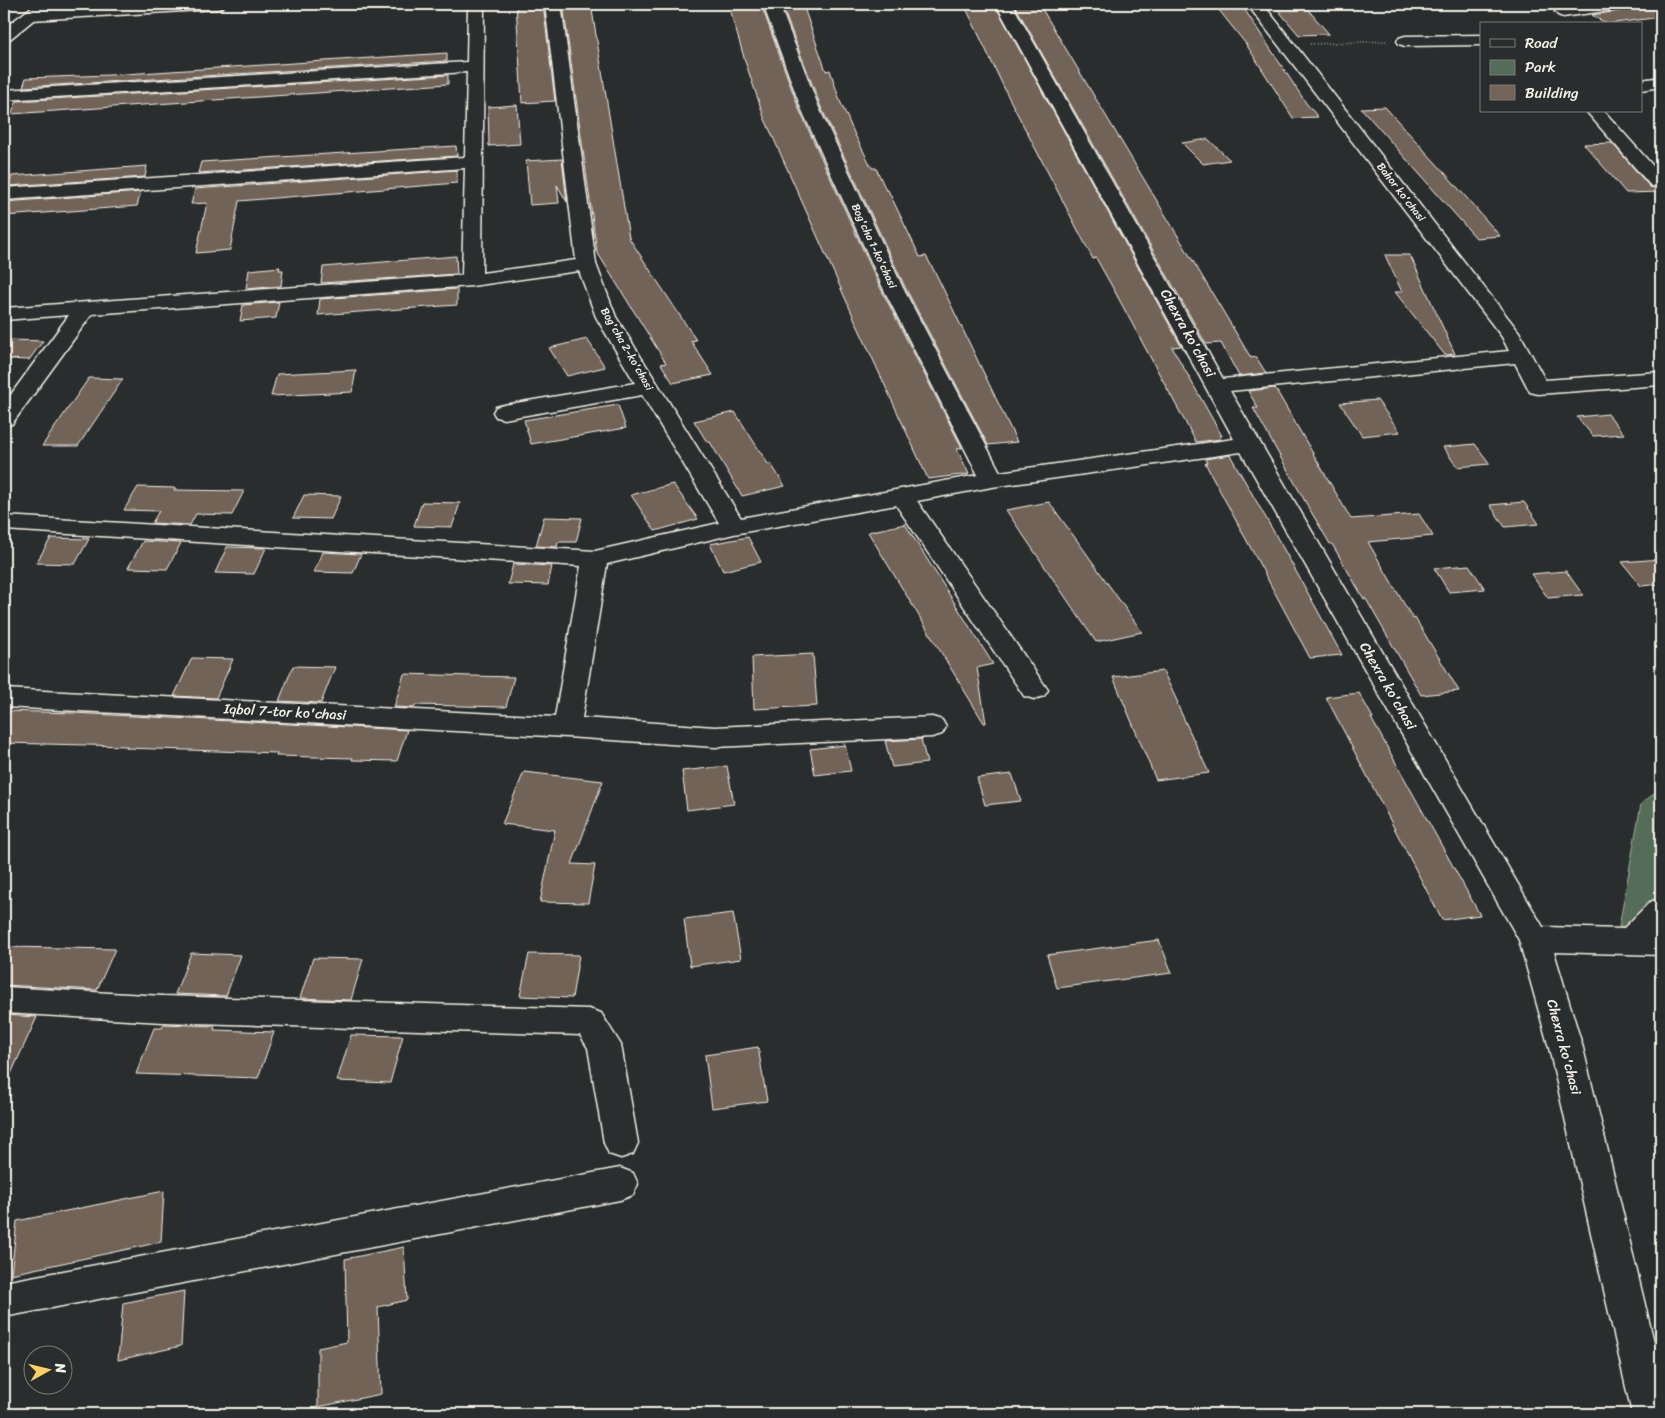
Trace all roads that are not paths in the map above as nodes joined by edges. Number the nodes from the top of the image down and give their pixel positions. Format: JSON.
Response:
{"nodes":[{"id":1,"x":45,"y":4,"type":"edge"},
{"id":2,"x":218,"y":4,"type":"edge"},
{"id":3,"x":476,"y":4,"type":"edge"},
{"id":4,"x":553,"y":4,"type":"edge"},
{"id":5,"x":771,"y":4,"type":"edge"},
{"id":6,"x":1004,"y":4,"type":"edge"},
{"id":7,"x":1255,"y":4,"type":"edge"},
{"id":8,"x":1619,"y":4,"type":"edge"},
{"id":9,"x":1556,"y":8,"type":"edge"},
{"id":10,"x":32,"y":15,"type":"junction"},
{"id":11,"x":1579,"y":22,"type":"edge"},
{"id":12,"x":4,"y":36,"type":"edge"},
{"id":13,"x":1480,"y":40,"type":"edge"},
{"id":14,"x":1405,"y":41,"type":"road end"},
{"id":15,"x":474,"y":66,"type":"junction"},
{"id":16,"x":1661,"y":82,"type":"edge"},
{"id":17,"x":1642,"y":85,"type":"edge"},
{"id":18,"x":4,"y":95,"type":"edge"},
{"id":19,"x":1595,"y":112,"type":"edge"},
{"id":20,"x":473,"y":162,"type":"junction"},
{"id":21,"x":1652,"y":164,"type":"edge"},
{"id":22,"x":1658,"y":182,"type":"dead end"},
{"id":23,"x":4,"y":194,"type":"edge"},
{"id":24,"x":586,"y":264,"type":"junction"},
{"id":25,"x":472,"y":280,"type":"junction"},
{"id":26,"x":86,"y":307,"type":"junction"},
{"id":27,"x":4,"y":314,"type":"edge"},
{"id":28,"x":1521,"y":356,"type":"junction"},
{"id":29,"x":1661,"y":378,"type":"edge"},
{"id":30,"x":1217,"y":386,"type":"junction"},
{"id":31,"x":649,"y":387,"type":"junction"},
{"id":32,"x":504,"y":412,"type":"dead end"},
{"id":33,"x":4,"y":419,"type":"edge"},
{"id":34,"x":1248,"y":444,"type":"junction"},
{"id":35,"x":992,"y":480,"type":"junction"},
{"id":36,"x":903,"y":498,"type":"junction"},
{"id":37,"x":4,"y":523,"type":"edge"},
{"id":38,"x":734,"y":527,"type":"junction"},
{"id":39,"x":595,"y":559,"type":"junction"},
{"id":40,"x":1034,"y":690,"type":"dead end"},
{"id":41,"x":4,"y":698,"type":"edge"},
{"id":42,"x":567,"y":727,"type":"junction"},
{"id":43,"x":932,"y":727,"type":"dead end"},
{"id":44,"x":1661,"y":910,"type":"edge"},
{"id":45,"x":1534,"y":939,"type":"junction"},
{"id":46,"x":1631,"y":940,"type":"junction"},
{"id":47,"x":1661,"y":943,"type":"edge"},
{"id":48,"x":4,"y":1000,"type":"edge"},
{"id":49,"x":621,"y":1143,"type":"dead end"},
{"id":50,"x":620,"y":1184,"type":"dead end"},
{"id":51,"x":4,"y":1300,"type":"edge"},
{"id":52,"x":1652,"y":1414,"type":"edge"}],
"edges":[{"from":1,"to":10,"type":"street"},
{"from":2,"to":10,"type":"street"},
{"from":3,"to":15,"type":"street"},
{"from":4,"to":24,"type":"street","name":"Bog'cha 2-ko'chasi"},
{"from":5,"to":35,"type":"street","name":"Bog'cha 1-ko'chasi"},
{"from":6,"to":30,"type":"street","name":"Chexra ko'chasi"},
{"from":7,"to":28,"type":"street","name":"Bahor ko'chasi"},
{"from":8,"to":9,"type":"street"},
{"from":9,"to":11,"type":"street"},
{"from":10,"to":12,"type":"street"},
{"from":13,"to":14,"type":"street"},
{"from":15,"to":18,"type":"street"},
{"from":15,"to":20,"type":"street"},
{"from":16,"to":17,"type":"street"},
{"from":19,"to":21,"type":"street"},
{"from":20,"to":23,"type":"street"},
{"from":20,"to":25,"type":"street"},
{"from":21,"to":22,"type":"street"},
{"from":24,"to":25,"type":"street"},
{"from":24,"to":31,"type":"street","name":"Bog'cha 2-ko'chasi"},
{"from":25,"to":26,"type":"street"},
{"from":26,"to":27,"type":"street"},
{"from":26,"to":33,"type":"street"},
{"from":28,"to":29,"type":"street","name":"Bahor ko'chasi"},
{"from":28,"to":30,"type":"street"},
{"from":30,"to":34,"type":"street","name":"Chexra ko'chasi"},
{"from":31,"to":32,"type":"street"},
{"from":31,"to":38,"type":"street","name":"Bog'cha 2-ko'chasi"},
{"from":34,"to":35,"type":"street"},
{"from":34,"to":45,"type":"street","name":"Chexra ko'chasi"},
{"from":35,"to":36,"type":"street"},
{"from":36,"to":38,"type":"street"},
{"from":36,"to":40,"type":"street"},
{"from":37,"to":39,"type":"street"},
{"from":38,"to":39,"type":"street"},
{"from":39,"to":42,"type":"street"},
{"from":41,"to":42,"type":"street","name":"Iqbol 7-tor ko'chasi"},
{"from":42,"to":43,"type":"street","name":"Iqbol 7-tor ko'chasi"},
{"from":44,"to":46,"type":"street"},
{"from":45,"to":46,"type":"street"},
{"from":45,"to":52,"type":"street","name":"Chexra ko'chasi"},
{"from":46,"to":47,"type":"street"},
{"from":48,"to":49,"type":"street"},
{"from":50,"to":51,"type":"street"}]}
